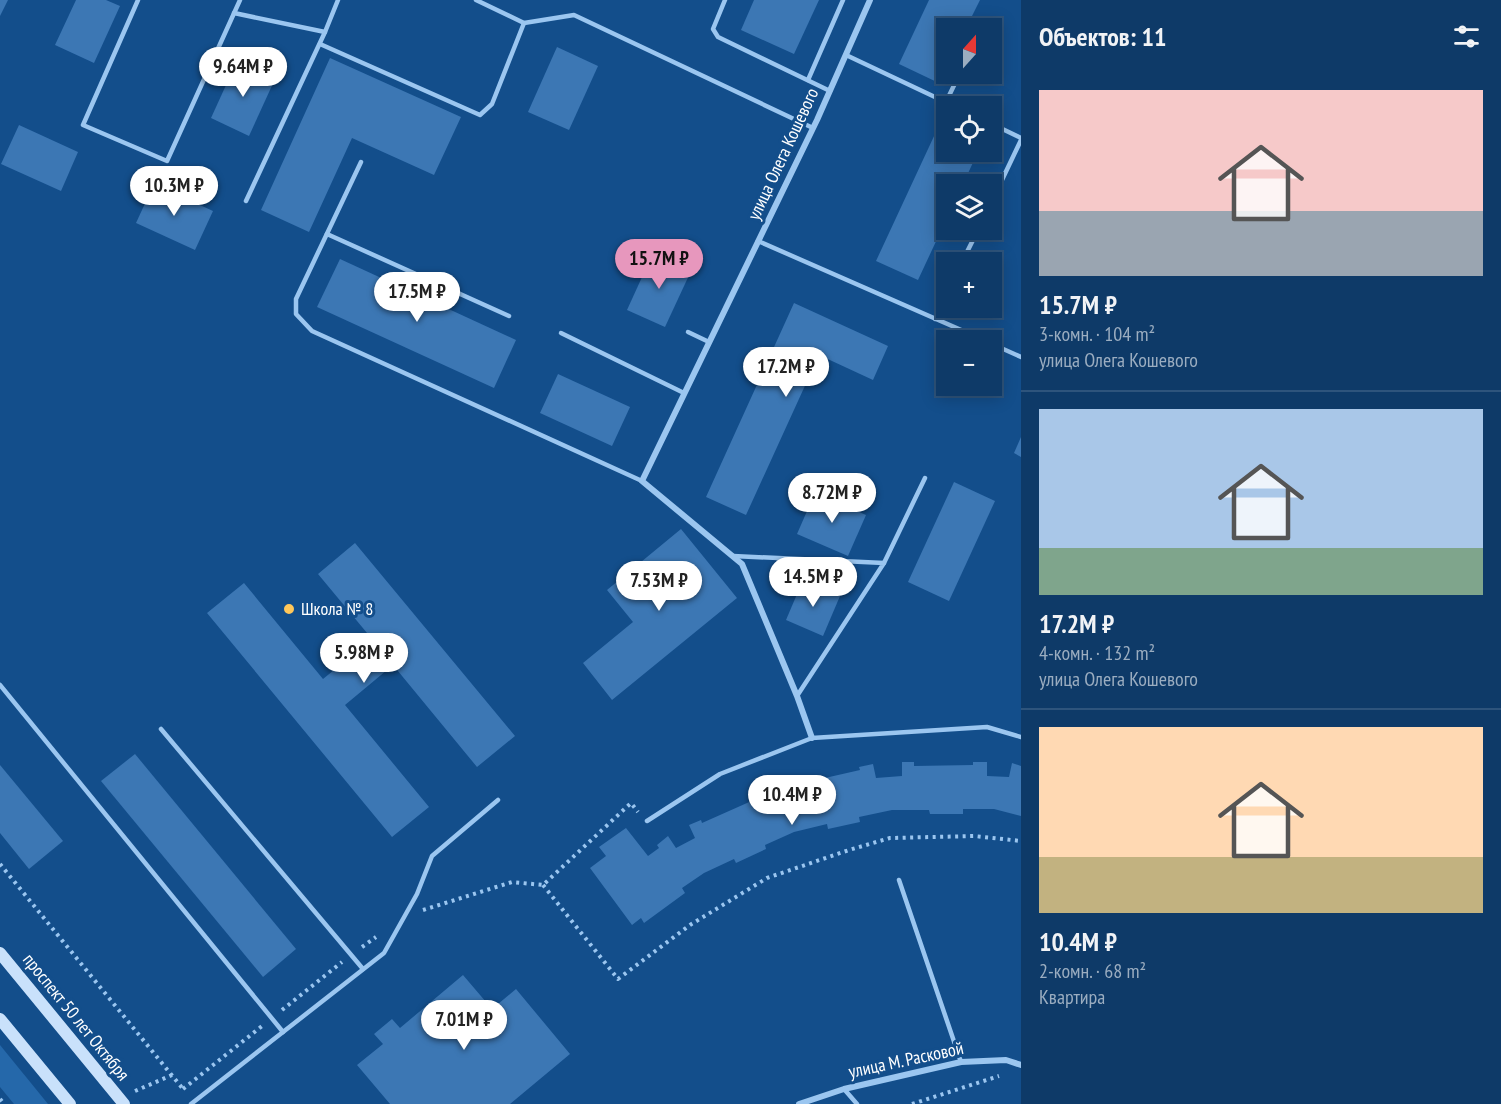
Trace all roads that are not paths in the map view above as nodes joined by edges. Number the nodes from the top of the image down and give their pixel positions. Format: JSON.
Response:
{"nodes":[{"id":1,"x":138,"y":0,"type":"edge"},
{"id":2,"x":240,"y":0,"type":"edge"},
{"id":3,"x":338,"y":0,"type":"edge"},
{"id":4,"x":476,"y":0,"type":"edge"},
{"id":5,"x":725,"y":0,"type":"edge"},
{"id":6,"x":843,"y":0,"type":"edge"},
{"id":7,"x":870,"y":0,"type":"edge"},
{"id":8,"x":234,"y":13,"type":"junction"},
{"id":9,"x":524,"y":23,"type":"junction"},
{"id":10,"x":326,"y":32,"type":"junction"},
{"id":11,"x":320,"y":44,"type":"junction"},
{"id":12,"x":846,"y":55,"type":"junction"},
{"id":13,"x":808,"y":80,"type":"junction"},
{"id":14,"x":830,"y":91,"type":"junction"},
{"id":15,"x":936,"y":97,"type":"edge"},
{"id":16,"x":813,"y":128,"type":"junction"},
{"id":17,"x":1002,"y":129,"type":"edge"},
{"id":18,"x":1021,"y":139,"type":"edge"},
{"id":19,"x":361,"y":162,"type":"dead end"},
{"id":20,"x":1002,"y":180,"type":"edge"},
{"id":21,"x":246,"y":201,"type":"dead end"},
{"id":22,"x":327,"y":234,"type":"junction"},
{"id":23,"x":758,"y":241,"type":"junction"},
{"id":24,"x":509,"y":316,"type":"dead end"},
{"id":25,"x":935,"y":319,"type":"joint"},
{"id":26,"x":961,"y":330,"type":"edge"},
{"id":27,"x":688,"y":332,"type":"dead end"},
{"id":28,"x":561,"y":333,"type":"dead end"},
{"id":29,"x":709,"y":342,"type":"junction"},
{"id":30,"x":1002,"y":348,"type":"edge"},
{"id":31,"x":1021,"y":357,"type":"edge"},
{"id":32,"x":684,"y":393,"type":"junction"},
{"id":33,"x":925,"y":478,"type":"dead end"},
{"id":34,"x":642,"y":481,"type":"junction"},
{"id":35,"x":733,"y":556,"type":"junction"},
{"id":36,"x":884,"y":563,"type":"junction"},
{"id":37,"x":0,"y":685,"type":"edge"},
{"id":38,"x":797,"y":696,"type":"junction"},
{"id":39,"x":161,"y":729,"type":"dead end"},
{"id":40,"x":1021,"y":737,"type":"edge"},
{"id":41,"x":812,"y":738,"type":"junction"},
{"id":42,"x":498,"y":800,"type":"dead end"},
{"id":43,"x":646,"y":821,"type":"road end"},
{"id":44,"x":900,"y":880,"type":"dead end"},
{"id":45,"x":0,"y":953,"type":"edge"},
{"id":46,"x":363,"y":969,"type":"junction"},
{"id":47,"x":0,"y":1019,"type":"edge"},
{"id":48,"x":283,"y":1032,"type":"junction"},
{"id":49,"x":961,"y":1062,"type":"junction"},
{"id":50,"x":1021,"y":1065,"type":"edge"},
{"id":51,"x":844,"y":1089,"type":"junction"},
{"id":52,"x":193,"y":1103,"type":"edge"},
{"id":53,"x":70,"y":1104,"type":"edge"},
{"id":54,"x":124,"y":1104,"type":"edge"},
{"id":55,"x":799,"y":1104,"type":"edge"},
{"id":56,"x":857,"y":1104,"type":"edge"}],
"edges":[{"from":1,"to":8,"type":"lane"},
{"from":2,"to":8,"type":"lane"},
{"from":3,"to":10,"type":"lane"},
{"from":4,"to":9,"type":"lane"},
{"from":5,"to":13,"type":"lane"},
{"from":6,"to":13,"type":"lane"},
{"from":7,"to":12,"type":"street","name":"улица Олега Кошевого"},
{"from":8,"to":10,"type":"lane"},
{"from":9,"to":11,"type":"lane"},
{"from":9,"to":16,"type":"lane"},
{"from":10,"to":11,"type":"lane"},
{"from":11,"to":21,"type":"lane"},
{"from":12,"to":14,"type":"street","name":"улица Олега Кошевого"},
{"from":12,"to":15,"type":"lane"},
{"from":13,"to":14,"type":"lane"},
{"from":14,"to":16,"type":"street","name":"улица Олега Кошевого"},
{"from":16,"to":23,"type":"street","name":"улица Олега Кошевого"},
{"from":17,"to":18,"type":"lane"},
{"from":18,"to":20,"type":"lane"},
{"from":19,"to":22,"type":"lane"},
{"from":22,"to":24,"type":"lane"},
{"from":22,"to":34,"type":"lane"},
{"from":23,"to":25,"type":"lane"},
{"from":23,"to":29,"type":"street","name":"улица Олега Кошевого"},
{"from":25,"to":26,"type":"lane"},
{"from":27,"to":29,"type":"lane"},
{"from":28,"to":32,"type":"lane"},
{"from":29,"to":32,"type":"street","name":"улица Олега Кошевого"},
{"from":30,"to":31,"type":"lane"},
{"from":32,"to":34,"type":"street","name":"улица Олега Кошевого"},
{"from":33,"to":36,"type":"lane"},
{"from":34,"to":35,"type":"street"},
{"from":35,"to":36,"type":"lane"},
{"from":35,"to":38,"type":"street"},
{"from":36,"to":38,"type":"lane"},
{"from":37,"to":48,"type":"lane"},
{"from":38,"to":41,"type":"street"},
{"from":39,"to":46,"type":"lane"},
{"from":40,"to":41,"type":"lane"},
{"from":41,"to":43,"type":"lane"},
{"from":42,"to":46,"type":"lane"},
{"from":44,"to":49,"type":"lane"},
{"from":45,"to":54,"type":"main road","name":"проспект 50 лет Октября"},
{"from":46,"to":48,"type":"lane"},
{"from":47,"to":53,"type":"main road"},
{"from":48,"to":52,"type":"lane"},
{"from":49,"to":50,"type":"street","name":"улица М. Расковой"},
{"from":49,"to":51,"type":"street","name":"улица М. Расковой"},
{"from":51,"to":55,"type":"street","name":"улица М. Расковой"},
{"from":51,"to":56,"type":"lane"}]}
